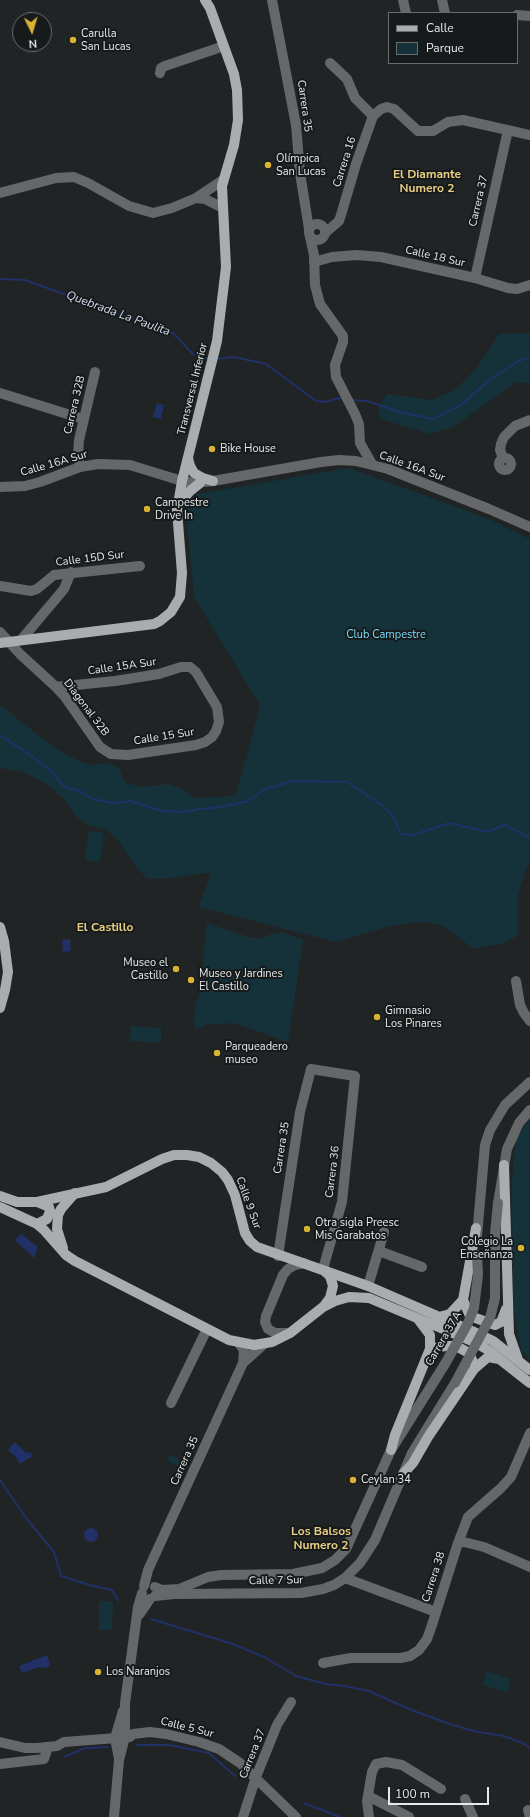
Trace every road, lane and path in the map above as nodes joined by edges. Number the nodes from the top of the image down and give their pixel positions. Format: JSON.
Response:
{"nodes":[{"id":1,"x":272,"y":0,"type":"edge"},
{"id":2,"x":403,"y":0,"type":"edge"},
{"id":3,"x":442,"y":0,"type":"edge"},
{"id":4,"x":208,"y":3,"type":"edge"},
{"id":5,"x":406,"y":12,"type":"edge"},
{"id":6,"x":445,"y":12,"type":"edge"},
{"id":7,"x":518,"y":15,"type":"edge"},
{"id":8,"x":530,"y":16,"type":"edge"},
{"id":9,"x":224,"y":46,"type":"junction"},
{"id":10,"x":330,"y":63,"type":"dead end"},
{"id":11,"x":160,"y":73,"type":"dead end"},
{"id":12,"x":377,"y":112,"type":"junction"},
{"id":13,"x":508,"y":130,"type":"junction"},
{"id":14,"x":530,"y":135,"type":"edge"},
{"id":15,"x":223,"y":180,"type":"junction"},
{"id":16,"x":0,"y":193,"type":"edge"},
{"id":17,"x":196,"y":198,"type":"junction"},
{"id":18,"x":223,"y":208,"type":"junction"},
{"id":19,"x":317,"y":231,"type":"junction"},
{"id":20,"x":314,"y":256,"type":"junction"},
{"id":21,"x":475,"y":278,"type":"junction"},
{"id":22,"x":530,"y":285,"type":"edge"},
{"id":23,"x":95,"y":372,"type":"dead end"},
{"id":24,"x":0,"y":392,"type":"edge"},
{"id":25,"x":83,"y":419,"type":"junction"},
{"id":26,"x":530,"y":420,"type":"edge"},
{"id":27,"x":188,"y":458,"type":"junction"},
{"id":28,"x":503,"y":458,"type":"dead end"},
{"id":29,"x":372,"y":464,"type":"junction"},
{"id":30,"x":80,"y":467,"type":"junction"},
{"id":31,"x":182,"y":481,"type":"junction"},
{"id":32,"x":214,"y":481,"type":"junction"},
{"id":33,"x":200,"y":483,"type":"junction"},
{"id":34,"x":0,"y":487,"type":"edge"},
{"id":35,"x":177,"y":510,"type":"junction"},
{"id":36,"x":530,"y":527,"type":"edge"},
{"id":37,"x":140,"y":566,"type":"dead end"},
{"id":38,"x":71,"y":572,"type":"junction"},
{"id":39,"x":0,"y":586,"type":"edge"},
{"id":40,"x":34,"y":626,"type":"junction"},
{"id":41,"x":2,"y":637,"type":"edge"},
{"id":42,"x":34,"y":638,"type":"junction"},
{"id":43,"x":21,"y":640,"type":"junction"},
{"id":44,"x":56,"y":687,"type":"junction"},
{"id":45,"x":216,"y":731,"type":"joint"},
{"id":46,"x":111,"y":754,"type":"joint"},
{"id":47,"x":0,"y":927,"type":"edge"},
{"id":48,"x":4,"y":981,"type":"edge"},
{"id":49,"x":516,"y":981,"type":"dead end"},
{"id":50,"x":0,"y":1006,"type":"edge"},
{"id":51,"x":530,"y":1021,"type":"edge"},
{"id":52,"x":355,"y":1076,"type":"joint"},
{"id":53,"x":530,"y":1082,"type":"edge"},
{"id":54,"x":530,"y":1110,"type":"edge"},
{"id":55,"x":504,"y":1165,"type":"junction"},
{"id":56,"x":76,"y":1192,"type":"junction"},
{"id":57,"x":0,"y":1196,"type":"edge"},
{"id":58,"x":37,"y":1202,"type":"junction"},
{"id":59,"x":0,"y":1207,"type":"edge"},
{"id":60,"x":37,"y":1224,"type":"junction"},
{"id":61,"x":476,"y":1228,"type":"junction"},
{"id":62,"x":384,"y":1232,"type":"dead end"},
{"id":63,"x":379,"y":1251,"type":"junction"},
{"id":64,"x":66,"y":1255,"type":"junction"},
{"id":65,"x":278,"y":1256,"type":"junction"},
{"id":66,"x":304,"y":1263,"type":"junction"},
{"id":67,"x":422,"y":1267,"type":"dead end"},
{"id":68,"x":323,"y":1269,"type":"junction"},
{"id":69,"x":368,"y":1286,"type":"junction"},
{"id":70,"x":463,"y":1300,"type":"junction"},
{"id":71,"x":508,"y":1302,"type":"junction"},
{"id":72,"x":323,"y":1307,"type":"junction"},
{"id":73,"x":417,"y":1317,"type":"junction"},
{"id":74,"x":439,"y":1317,"type":"junction"},
{"id":75,"x":207,"y":1329,"type":"junction"},
{"id":76,"x":290,"y":1333,"type":"junction"},
{"id":77,"x":239,"y":1343,"type":"junction"},
{"id":78,"x":264,"y":1344,"type":"junction"},
{"id":79,"x":430,"y":1349,"type":"junction"},
{"id":80,"x":501,"y":1360,"type":"junction"},
{"id":81,"x":518,"y":1360,"type":"junction"},
{"id":82,"x":243,"y":1363,"type":"junction"},
{"id":83,"x":474,"y":1369,"type":"junction"},
{"id":84,"x":530,"y":1370,"type":"edge"},
{"id":85,"x":530,"y":1383,"type":"edge"},
{"id":86,"x":170,"y":1403,"type":"dead end"},
{"id":87,"x":530,"y":1434,"type":"edge"},
{"id":88,"x":391,"y":1450,"type":"junction"},
{"id":89,"x":403,"y":1474,"type":"junction"},
{"id":90,"x":458,"y":1543,"type":"junction"},
{"id":91,"x":530,"y":1567,"type":"edge"},
{"id":92,"x":322,"y":1568,"type":"joint"},
{"id":93,"x":345,"y":1578,"type":"junction"},
{"id":94,"x":150,"y":1591,"type":"junction"},
{"id":95,"x":436,"y":1612,"type":"junction"},
{"id":96,"x":323,"y":1663,"type":"dead end"},
{"id":97,"x":291,"y":1702,"type":"dead end"},
{"id":98,"x":126,"y":1703,"type":"junction"},
{"id":99,"x":125,"y":1737,"type":"junction"},
{"id":100,"x":115,"y":1738,"type":"junction"},
{"id":101,"x":0,"y":1742,"type":"edge"},
{"id":102,"x":48,"y":1747,"type":"junction"},
{"id":103,"x":119,"y":1760,"type":"junction"},
{"id":104,"x":0,"y":1764,"type":"edge"},
{"id":105,"x":256,"y":1777,"type":"junction"},
{"id":106,"x":441,"y":1789,"type":"dead end"},
{"id":107,"x":368,"y":1796,"type":"junction"},
{"id":108,"x":464,"y":1799,"type":"dead end"},
{"id":109,"x":114,"y":1817,"type":"edge"},
{"id":110,"x":244,"y":1817,"type":"edge"},
{"id":111,"x":296,"y":1817,"type":"edge"},
{"id":112,"x":369,"y":1817,"type":"edge"},
{"id":113,"x":409,"y":1817,"type":"edge"},
{"id":114,"x":473,"y":1817,"type":"edge"}],
"edges":[{"from":1,"to":19,"type":"street","name":"Carrera 35"},
{"from":2,"to":5,"type":"street"},
{"from":3,"to":6,"type":"street"},
{"from":4,"to":9,"type":"main road","name":"Transversal Inferior"},
{"from":7,"to":8,"type":"street"},
{"from":9,"to":11,"type":"street"},
{"from":9,"to":15,"type":"main road","name":"Transversal Inferior"},
{"from":10,"to":12,"type":"street"},
{"from":12,"to":13,"type":"street"},
{"from":12,"to":19,"type":"street","name":"Carrera 16"},
{"from":13,"to":14,"type":"street"},
{"from":13,"to":21,"type":"street","name":"Carrera 37"},
{"from":15,"to":17,"type":"street"},
{"from":15,"to":18,"type":"main road","name":"Transversal Inferior"},
{"from":16,"to":17,"type":"street"},
{"from":17,"to":18,"type":"street"},
{"from":18,"to":27,"type":"main road","name":"Transversal Inferior"},
{"from":19,"to":20,"type":"street","name":"Carrera 35"},
{"from":20,"to":21,"type":"street","name":"Calle 18 Sur"},
{"from":20,"to":29,"type":"street","name":"Carrera 35"},
{"from":21,"to":22,"type":"street","name":"Calle 18 Sur"},
{"from":23,"to":25,"type":"street","name":"Carrera 32B"},
{"from":24,"to":25,"type":"street"},
{"from":25,"to":30,"type":"street","name":"Carrera 32B"},
{"from":26,"to":28,"type":"street"},
{"from":27,"to":31,"type":"main road","name":"Transversal Inferior"},
{"from":27,"to":32,"type":"main road"},
{"from":29,"to":32,"type":"street","name":"Calle 16A Sur"},
{"from":29,"to":36,"type":"street","name":"Calle 16A Sur"},
{"from":30,"to":31,"type":"street","name":"Calle 16A Sur"},
{"from":30,"to":34,"type":"street","name":"Calle 16A Sur"},
{"from":31,"to":33,"type":"street","name":"Calle 16A Sur"},
{"from":31,"to":35,"type":"main road","name":"Transversal Inferior"},
{"from":32,"to":33,"type":"street","name":"Calle 16A Sur"},
{"from":33,"to":35,"type":"main road"},
{"from":35,"to":42,"type":"main road","name":"Transversal Inferior"},
{"from":37,"to":38,"type":"street","name":"Calle 15D Sur"},
{"from":38,"to":39,"type":"street","name":"Calle 15D Sur"},
{"from":38,"to":40,"type":"street"},
{"from":40,"to":42,"type":"street"},
{"from":40,"to":43,"type":"street"},
{"from":41,"to":43,"type":"main road","name":"Transversal Inferior"},
{"from":41,"to":44,"type":"street","name":"Diagonal 32B"},
{"from":42,"to":43,"type":"main road","name":"Transversal Inferior"},
{"from":44,"to":45,"type":"street","name":"Calle 15A Sur"},
{"from":44,"to":46,"type":"street","name":"Diagonal 32B"},
{"from":45,"to":46,"type":"street","name":"Calle 15 Sur"},
{"from":47,"to":48,"type":"main road"},
{"from":48,"to":50,"type":"main road"},
{"from":49,"to":51,"type":"street"},
{"from":52,"to":65,"type":"street","name":"Carrera 35"},
{"from":52,"to":68,"type":"street","name":"Carrera 36"},
{"from":53,"to":61,"type":"street","name":"Carrera 37A"},
{"from":54,"to":55,"type":"street"},
{"from":55,"to":71,"type":"main road"},
{"from":55,"to":89,"type":"street","bridge":true},
{"from":56,"to":58,"type":"main road","name":"Calle 9 Sur"},
{"from":56,"to":64,"type":"main road"},
{"from":56,"to":65,"type":"main road","name":"Calle 9 Sur"},
{"from":57,"to":58,"type":"main road","name":"Calle 9 Sur"},
{"from":58,"to":60,"type":"main road"},
{"from":59,"to":60,"type":"main road"},
{"from":60,"to":64,"type":"main road"},
{"from":61,"to":70,"type":"main road"},
{"from":61,"to":88,"type":"street","name":"Carrera 37A","bridge":true},
{"from":62,"to":63,"type":"street"},
{"from":63,"to":67,"type":"street"},
{"from":63,"to":69,"type":"street"},
{"from":64,"to":75,"type":"main road"},
{"from":65,"to":66,"type":"main road","name":"Calle 9 Sur"},
{"from":66,"to":68,"type":"main road","name":"Calle 9 Sur"},
{"from":66,"to":76,"type":"street"},
{"from":68,"to":69,"type":"main road","name":"Calle 9 Sur"},
{"from":68,"to":72,"type":"main road"},
{"from":69,"to":74,"type":"main road","name":"Calle 9 Sur"},
{"from":70,"to":71,"type":"main road"},
{"from":70,"to":74,"type":"main road"},
{"from":71,"to":81,"type":"main road"},
{"from":72,"to":73,"type":"main road"},
{"from":72,"to":76,"type":"main road"},
{"from":73,"to":79,"type":"main road"},
{"from":73,"to":80,"type":"main road"},
{"from":74,"to":81,"type":"main road","name":"Calle 9 Sur"},
{"from":75,"to":77,"type":"main road"},
{"from":75,"to":86,"type":"street"},
{"from":76,"to":78,"type":"main road"},
{"from":77,"to":78,"type":"main road"},
{"from":77,"to":82,"type":"street"},
{"from":78,"to":82,"type":"street","name":"Carrera 35"},
{"from":79,"to":83,"type":"main road"},
{"from":79,"to":88,"type":"main road"},
{"from":80,"to":83,"type":"main road"},
{"from":80,"to":85,"type":"main road"},
{"from":81,"to":84,"type":"main road","name":"Calle 9 Sur"},
{"from":82,"to":94,"type":"street","name":"Carrera 35"},
{"from":83,"to":89,"type":"main road"},
{"from":87,"to":90,"type":"street","name":"Carrera 38"},
{"from":88,"to":92,"type":"street","name":"Carrera 37A"},
{"from":89,"to":93,"type":"street"},
{"from":90,"to":91,"type":"street"},
{"from":90,"to":95,"type":"street","name":"Carrera 38"},
{"from":92,"to":94,"type":"street","name":"Calle 7 Sur"},
{"from":93,"to":94,"type":"street","name":"Calle 7 Sur"},
{"from":93,"to":95,"type":"street"},
{"from":94,"to":98,"type":"street","name":"Carrera 35"},
{"from":95,"to":96,"type":"street","name":"Carrera 38"},
{"from":97,"to":105,"type":"street","name":"Carrera 37"},
{"from":98,"to":99,"type":"street","name":"Carrera 35"},
{"from":98,"to":100,"type":"street","name":"Carrera 35"},
{"from":99,"to":100,"type":"street","name":"Calle 5 Sur"},
{"from":99,"to":103,"type":"street","name":"Carrera 35"},
{"from":99,"to":105,"type":"street","name":"Calle 5 Sur"},
{"from":100,"to":102,"type":"street","name":"Calle 5 Sur"},
{"from":100,"to":103,"type":"street","name":"Carrera 35"},
{"from":101,"to":102,"type":"street","name":"Calle 5 Sur"},
{"from":102,"to":104,"type":"street"},
{"from":103,"to":109,"type":"street","name":"Carrera 35"},
{"from":105,"to":110,"type":"street","name":"Carrera 37"},
{"from":105,"to":111,"type":"street","name":"Calle 5 Sur"},
{"from":106,"to":107,"type":"street"},
{"from":107,"to":112,"type":"street"},
{"from":107,"to":113,"type":"street"},
{"from":108,"to":114,"type":"street"}]}
